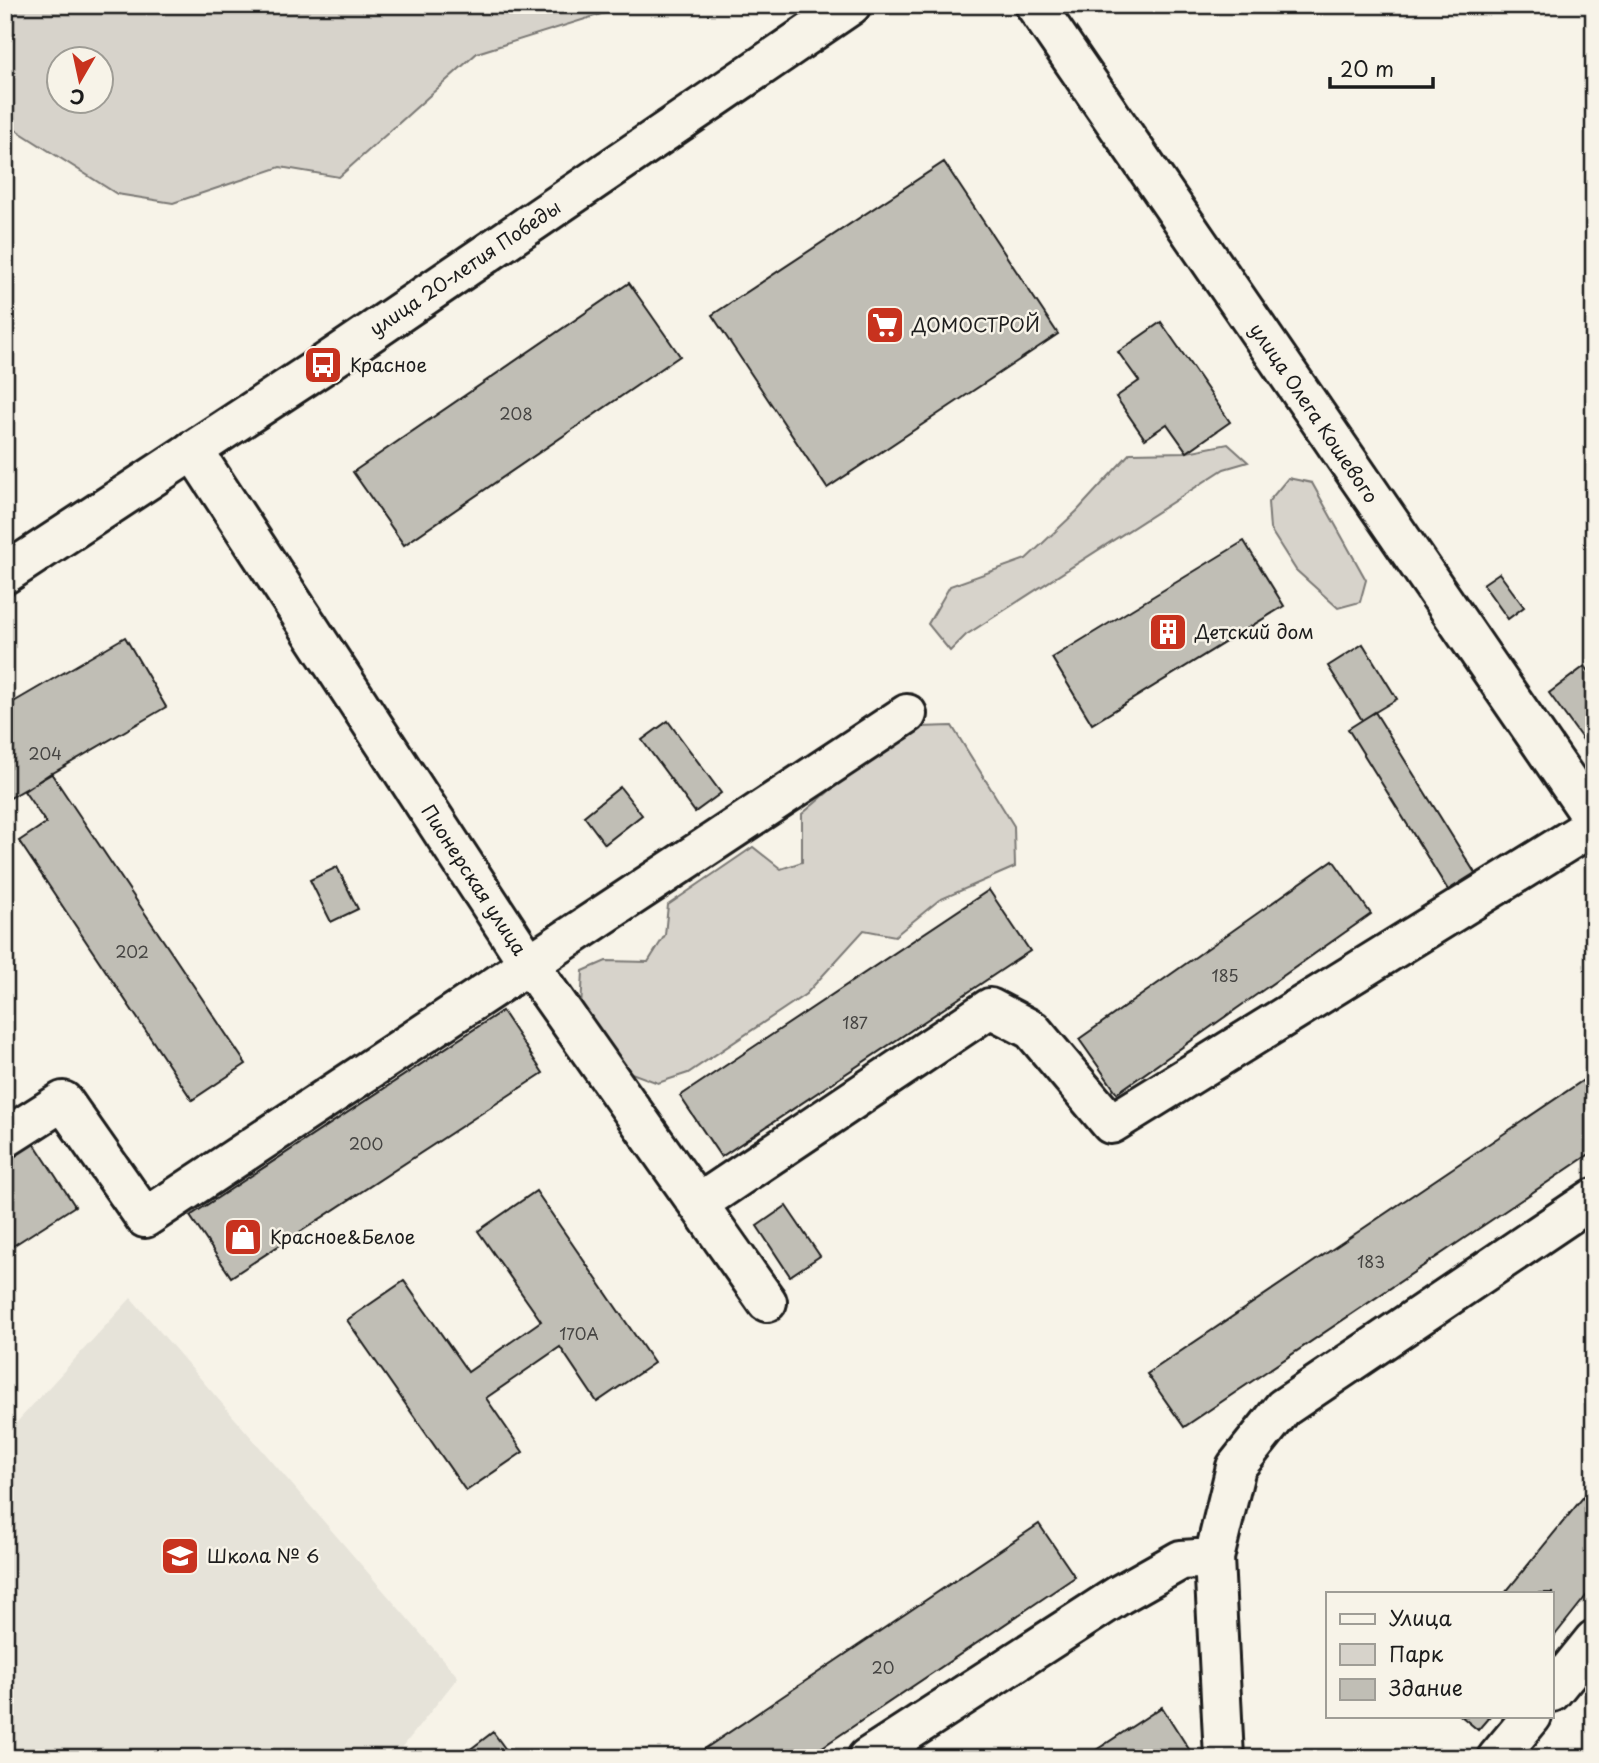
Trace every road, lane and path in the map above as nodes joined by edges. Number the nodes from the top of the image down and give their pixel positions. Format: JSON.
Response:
{"nodes":[{"id":1,"x":851,"y":5,"type":"edge"},
{"id":2,"x":1035,"y":5,"type":"edge"},
{"id":3,"x":193,"y":450,"type":"junction"},
{"id":4,"x":5,"y":574,"type":"edge"},
{"id":5,"x":906,"y":714,"type":"dead end"},
{"id":6,"x":1594,"y":822,"type":"edge"},
{"id":7,"x":529,"y":964,"type":"junction"},
{"id":8,"x":5,"y":1138,"type":"edge"},
{"id":9,"x":1594,"y":1198,"type":"edge"},
{"id":10,"x":698,"y":1204,"type":"junction"},
{"id":11,"x":767,"y":1302,"type":"dead end"},
{"id":12,"x":1214,"y":1558,"type":"junction"},
{"id":13,"x":1594,"y":1640,"type":"edge"},
{"id":14,"x":1554,"y":1690,"type":"edge"},
{"id":15,"x":1530,"y":1718,"type":"edge"},
{"id":16,"x":867,"y":1758,"type":"edge"},
{"id":17,"x":1224,"y":1758,"type":"edge"},
{"id":18,"x":1497,"y":1758,"type":"edge"}],
"edges":[{"from":1,"to":3,"type":"main road","name":"улица 20-летия Победы"},
{"from":2,"to":6,"type":"main road","name":"улица Олега Кошевого"},
{"from":3,"to":4,"type":"main road","name":"улица 20-летия Победы"},
{"from":3,"to":7,"type":"main road","name":"Пионерская улица"},
{"from":5,"to":7,"type":"main road"},
{"from":6,"to":10,"type":"main road"},
{"from":7,"to":8,"type":"main road"},
{"from":7,"to":10,"type":"main road","name":"Пионерская улица"},
{"from":9,"to":12,"type":"main road"},
{"from":10,"to":11,"type":"main road","name":"Пионерская улица"},
{"from":12,"to":16,"type":"main road"},
{"from":12,"to":17,"type":"main road"},
{"from":13,"to":14,"type":"main road"},
{"from":15,"to":18,"type":"main road"}]}
